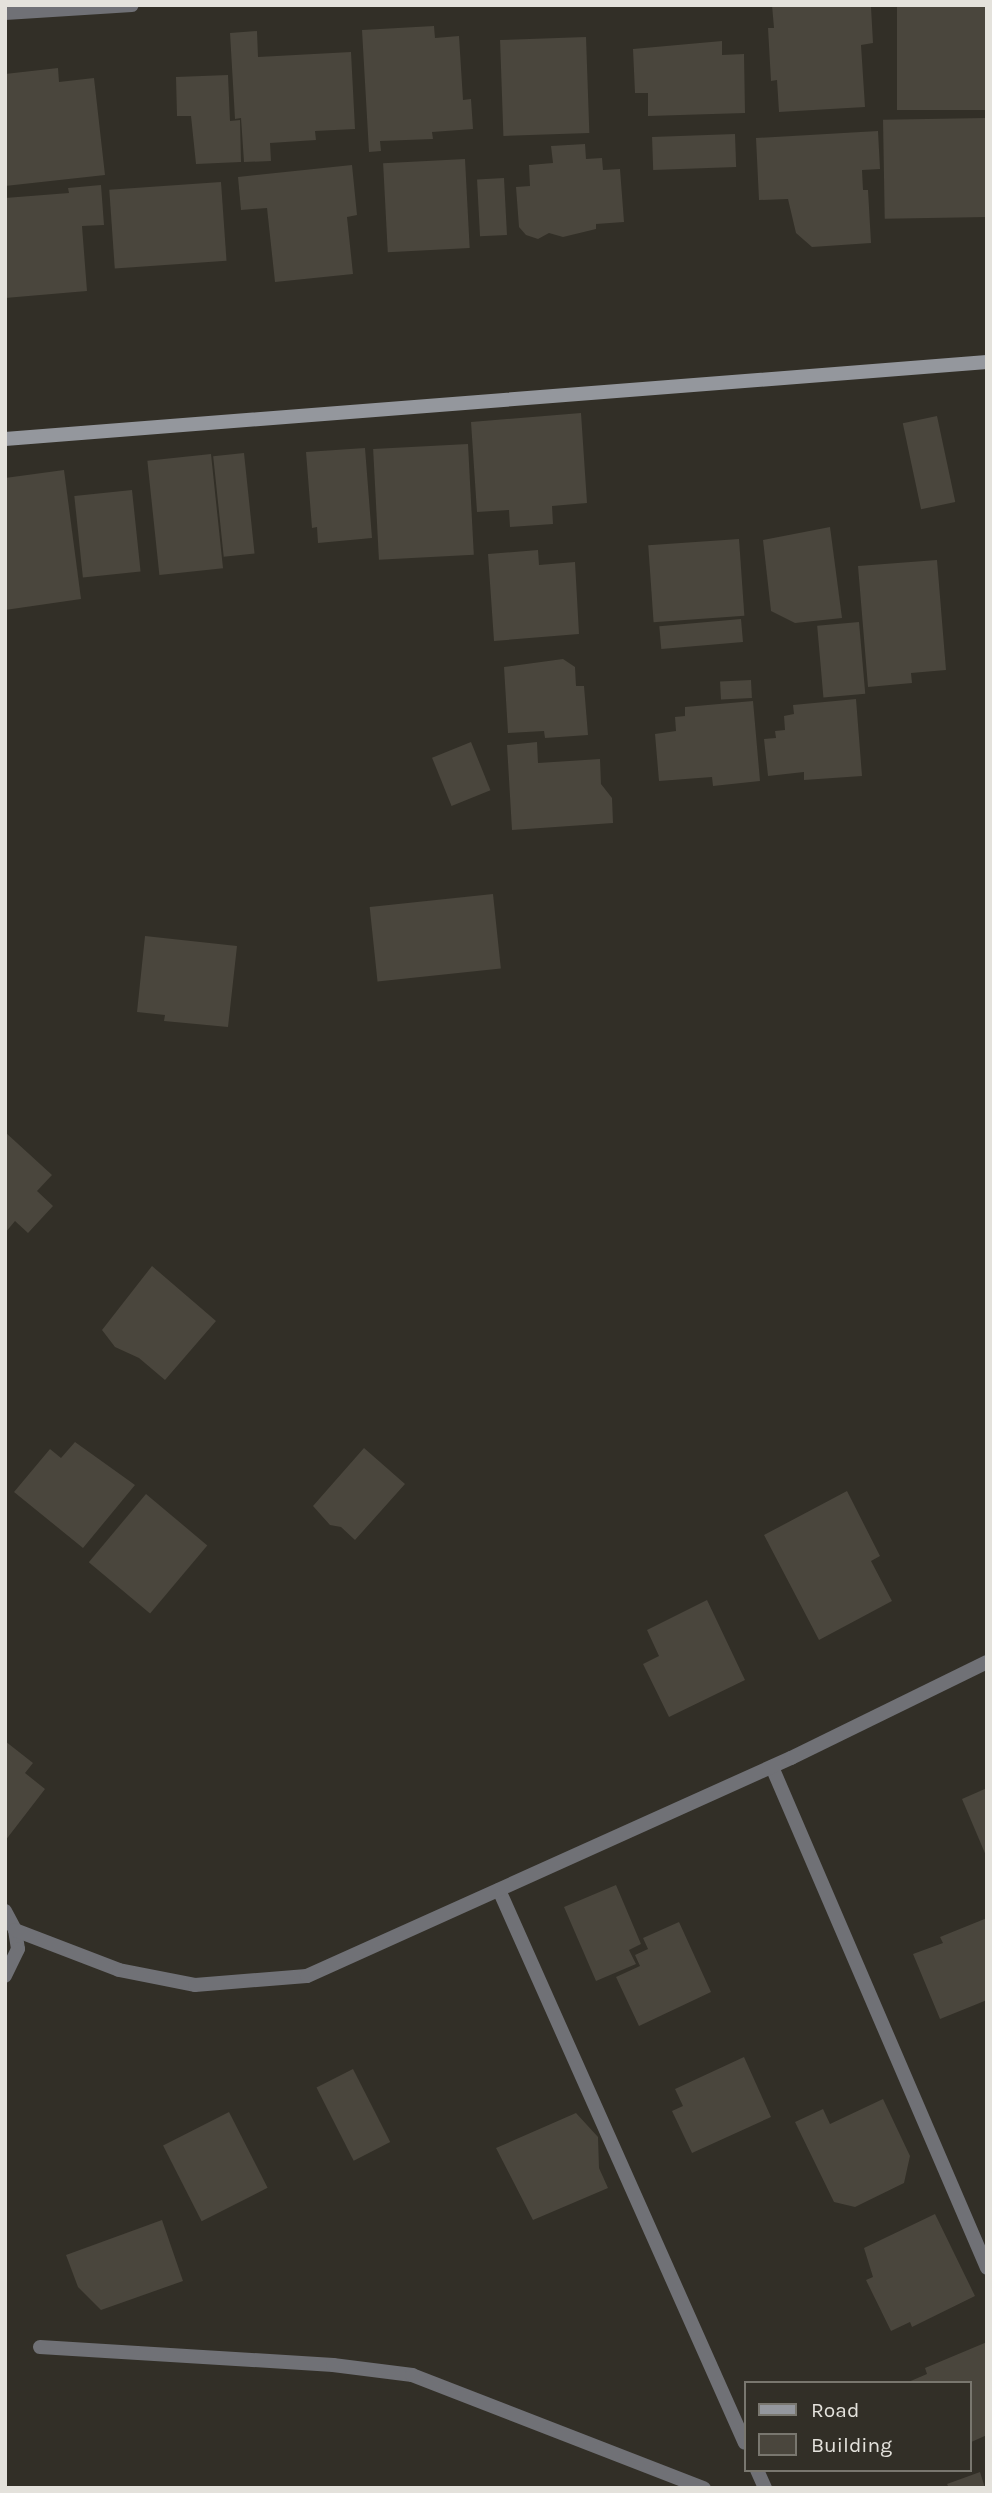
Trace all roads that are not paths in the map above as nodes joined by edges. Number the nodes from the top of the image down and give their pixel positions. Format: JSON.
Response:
{"nodes":[{"id":1,"x":132,"y":5,"type":"edge"},
{"id":2,"x":5,"y":13,"type":"edge"},
{"id":3,"x":987,"y":362,"type":"edge"},
{"id":4,"x":5,"y":439,"type":"edge"},
{"id":5,"x":982,"y":1668,"type":"edge"},
{"id":6,"x":772,"y":1767,"type":"junction"},
{"id":7,"x":499,"y":1890,"type":"junction"},
{"id":8,"x":5,"y":1911,"type":"edge"},
{"id":9,"x":15,"y":1930,"type":"junction"},
{"id":10,"x":5,"y":1976,"type":"edge"},
{"id":11,"x":987,"y":2268,"type":"edge"},
{"id":12,"x":40,"y":2347,"type":"dead end"},
{"id":13,"x":744,"y":2441,"type":"edge"},
{"id":14,"x":758,"y":2472,"type":"edge"},
{"id":15,"x":704,"y":2488,"type":"edge"},
{"id":16,"x":765,"y":2488,"type":"edge"}],
"edges":[{"from":1,"to":2,"type":"street"},
{"from":3,"to":4,"type":"street"},
{"from":5,"to":6,"type":"street"},
{"from":6,"to":7,"type":"street"},
{"from":6,"to":11,"type":"street"},
{"from":7,"to":9,"type":"street"},
{"from":7,"to":13,"type":"street"},
{"from":8,"to":9,"type":"street"},
{"from":9,"to":10,"type":"street"},
{"from":12,"to":15,"type":"street"},
{"from":14,"to":16,"type":"street"}]}
